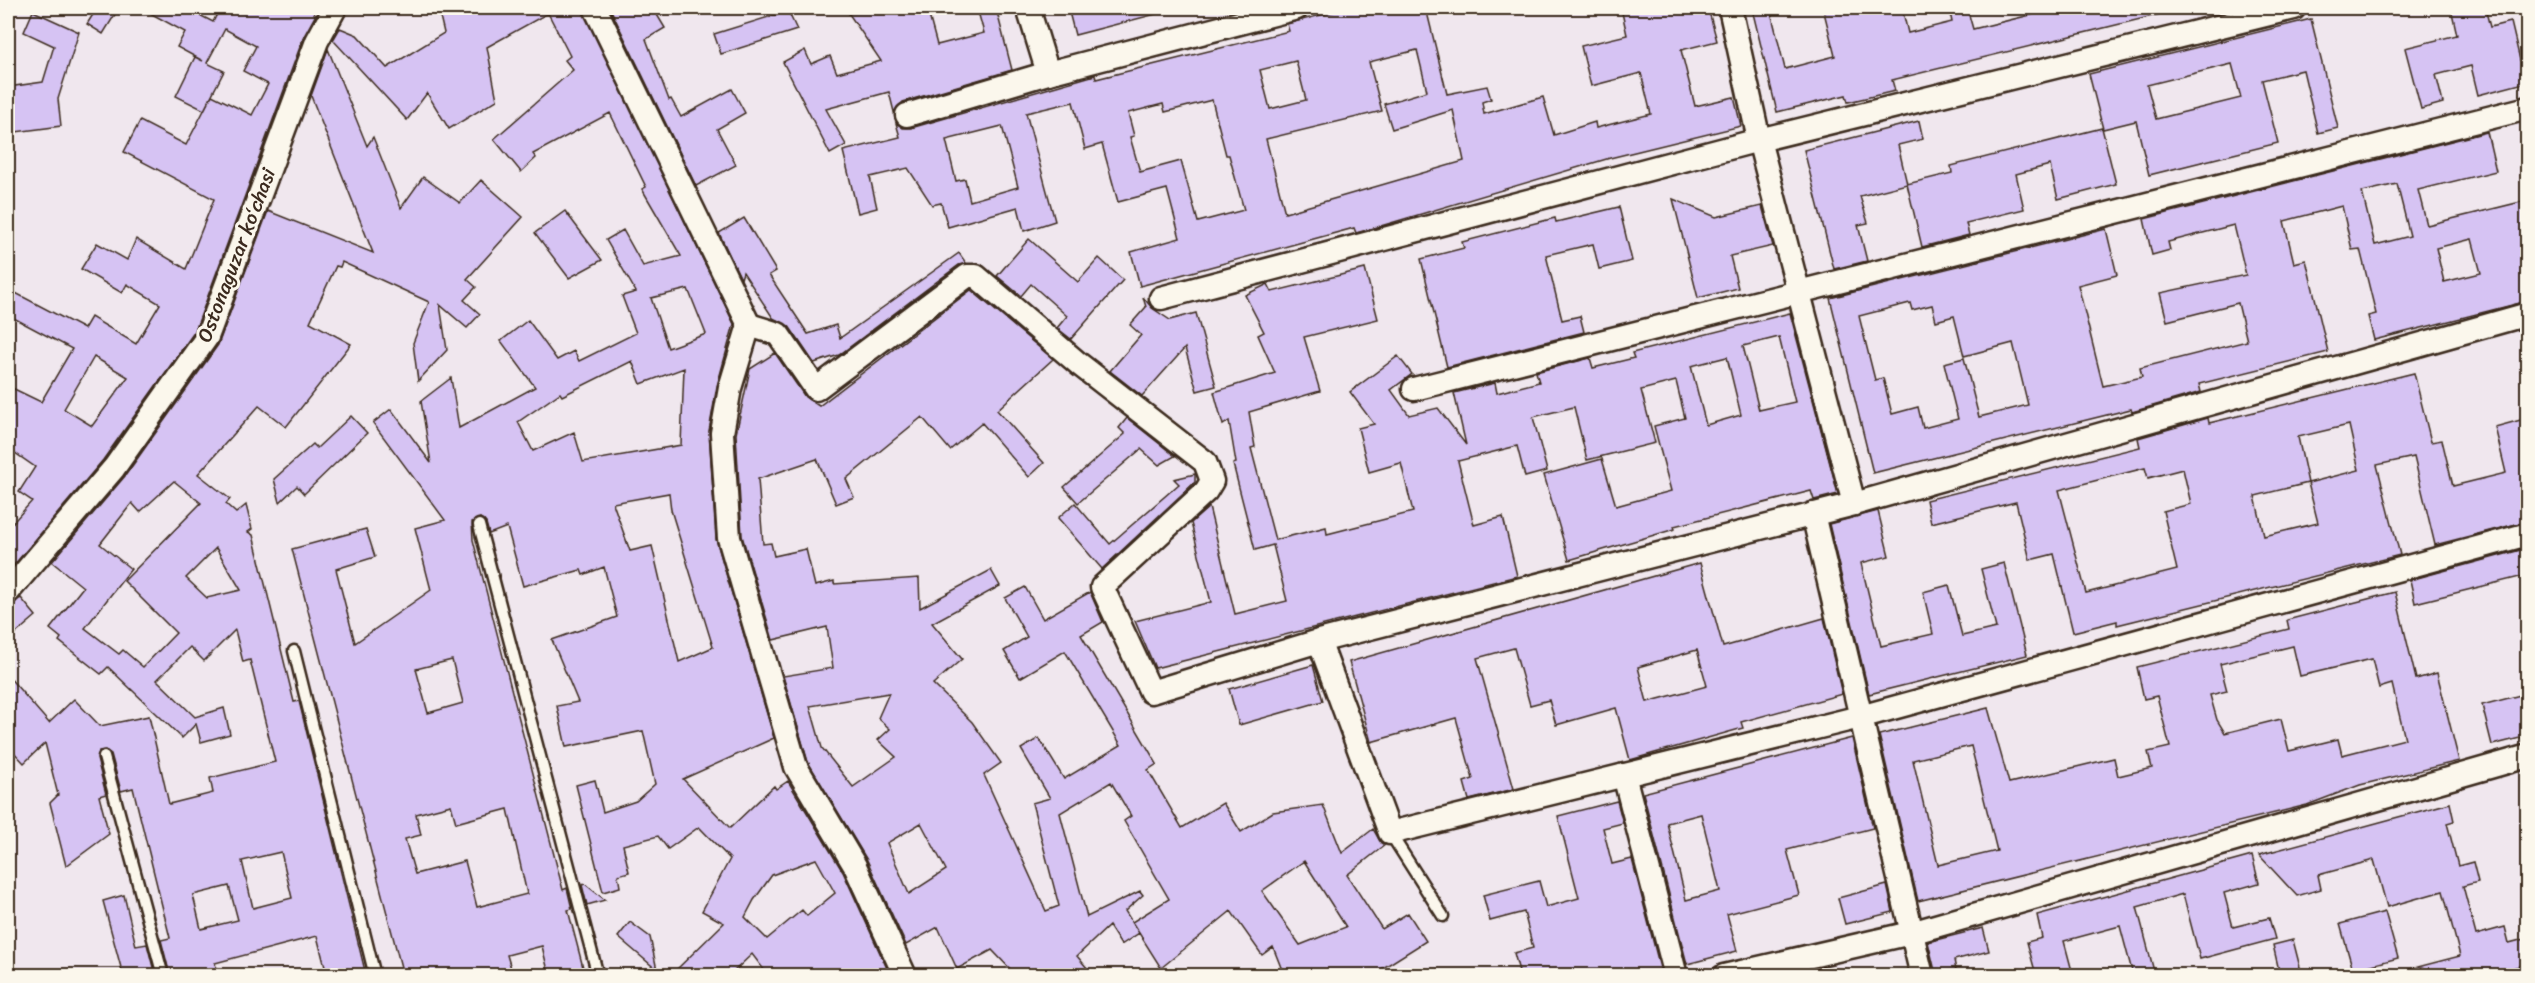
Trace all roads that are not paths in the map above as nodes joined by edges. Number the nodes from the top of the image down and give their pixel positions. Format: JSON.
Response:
{"nodes":[{"id":1,"x":335,"y":8,"type":"edge"},
{"id":2,"x":594,"y":8,"type":"edge"},
{"id":3,"x":1028,"y":8,"type":"edge"},
{"id":4,"x":1297,"y":8,"type":"edge"},
{"id":5,"x":1730,"y":8,"type":"edge"},
{"id":6,"x":2294,"y":8,"type":"edge"},
{"id":7,"x":1048,"y":73,"type":"junction"},
{"id":8,"x":2528,"y":108,"type":"edge"},
{"id":9,"x":907,"y":115,"type":"dead end"},
{"id":10,"x":1759,"y":140,"type":"junction"},
{"id":11,"x":1800,"y":291,"type":"junction"},
{"id":12,"x":1161,"y":298,"type":"dead end"},
{"id":13,"x":2528,"y":314,"type":"edge"},
{"id":14,"x":748,"y":325,"type":"junction"},
{"id":15,"x":1414,"y":389,"type":"dead end"},
{"id":16,"x":1854,"y":504,"type":"junction"},
{"id":17,"x":1813,"y":514,"type":"junction"},
{"id":18,"x":479,"y":525,"type":"dead end"},
{"id":19,"x":2528,"y":534,"type":"edge"},
{"id":20,"x":8,"y":592,"type":"edge"},
{"id":21,"x":1319,"y":641,"type":"junction"},
{"id":22,"x":294,"y":651,"type":"dead end"},
{"id":23,"x":1860,"y":717,"type":"junction"},
{"id":24,"x":2528,"y":756,"type":"edge"},
{"id":25,"x":104,"y":757,"type":"dead end"},
{"id":26,"x":1624,"y":775,"type":"junction"},
{"id":27,"x":1390,"y":833,"type":"junction"},
{"id":28,"x":1443,"y":916,"type":"dead end"},
{"id":29,"x":1911,"y":933,"type":"junction"},
{"id":30,"x":163,"y":975,"type":"edge"},
{"id":31,"x":375,"y":975,"type":"edge"},
{"id":32,"x":598,"y":975,"type":"edge"},
{"id":33,"x":905,"y":975,"type":"edge"},
{"id":34,"x":1676,"y":975,"type":"edge"},
{"id":35,"x":1724,"y":975,"type":"edge"},
{"id":36,"x":1922,"y":975,"type":"edge"}],
"edges":[{"from":1,"to":20,"type":"street","name":"Ostonaguzar koʻchasi"},
{"from":2,"to":14,"type":"street"},
{"from":3,"to":7,"type":"street"},
{"from":4,"to":7,"type":"street"},
{"from":5,"to":10,"type":"street"},
{"from":6,"to":10,"type":"street"},
{"from":7,"to":9,"type":"street"},
{"from":8,"to":11,"type":"street"},
{"from":10,"to":11,"type":"street"},
{"from":10,"to":12,"type":"street"},
{"from":11,"to":15,"type":"street"},
{"from":11,"to":16,"type":"street"},
{"from":13,"to":16,"type":"street"},
{"from":14,"to":21,"type":"street"},
{"from":14,"to":33,"type":"street"},
{"from":16,"to":17,"type":"street"},
{"from":17,"to":21,"type":"street"},
{"from":17,"to":23,"type":"street"},
{"from":18,"to":32,"type":"lane"},
{"from":19,"to":23,"type":"street"},
{"from":21,"to":27,"type":"street"},
{"from":22,"to":31,"type":"lane"},
{"from":23,"to":26,"type":"street"},
{"from":23,"to":29,"type":"street"},
{"from":24,"to":29,"type":"street"},
{"from":25,"to":30,"type":"lane"},
{"from":26,"to":27,"type":"street"},
{"from":26,"to":34,"type":"street"},
{"from":27,"to":28,"type":"lane"},
{"from":29,"to":35,"type":"street"},
{"from":29,"to":36,"type":"street"}]}
